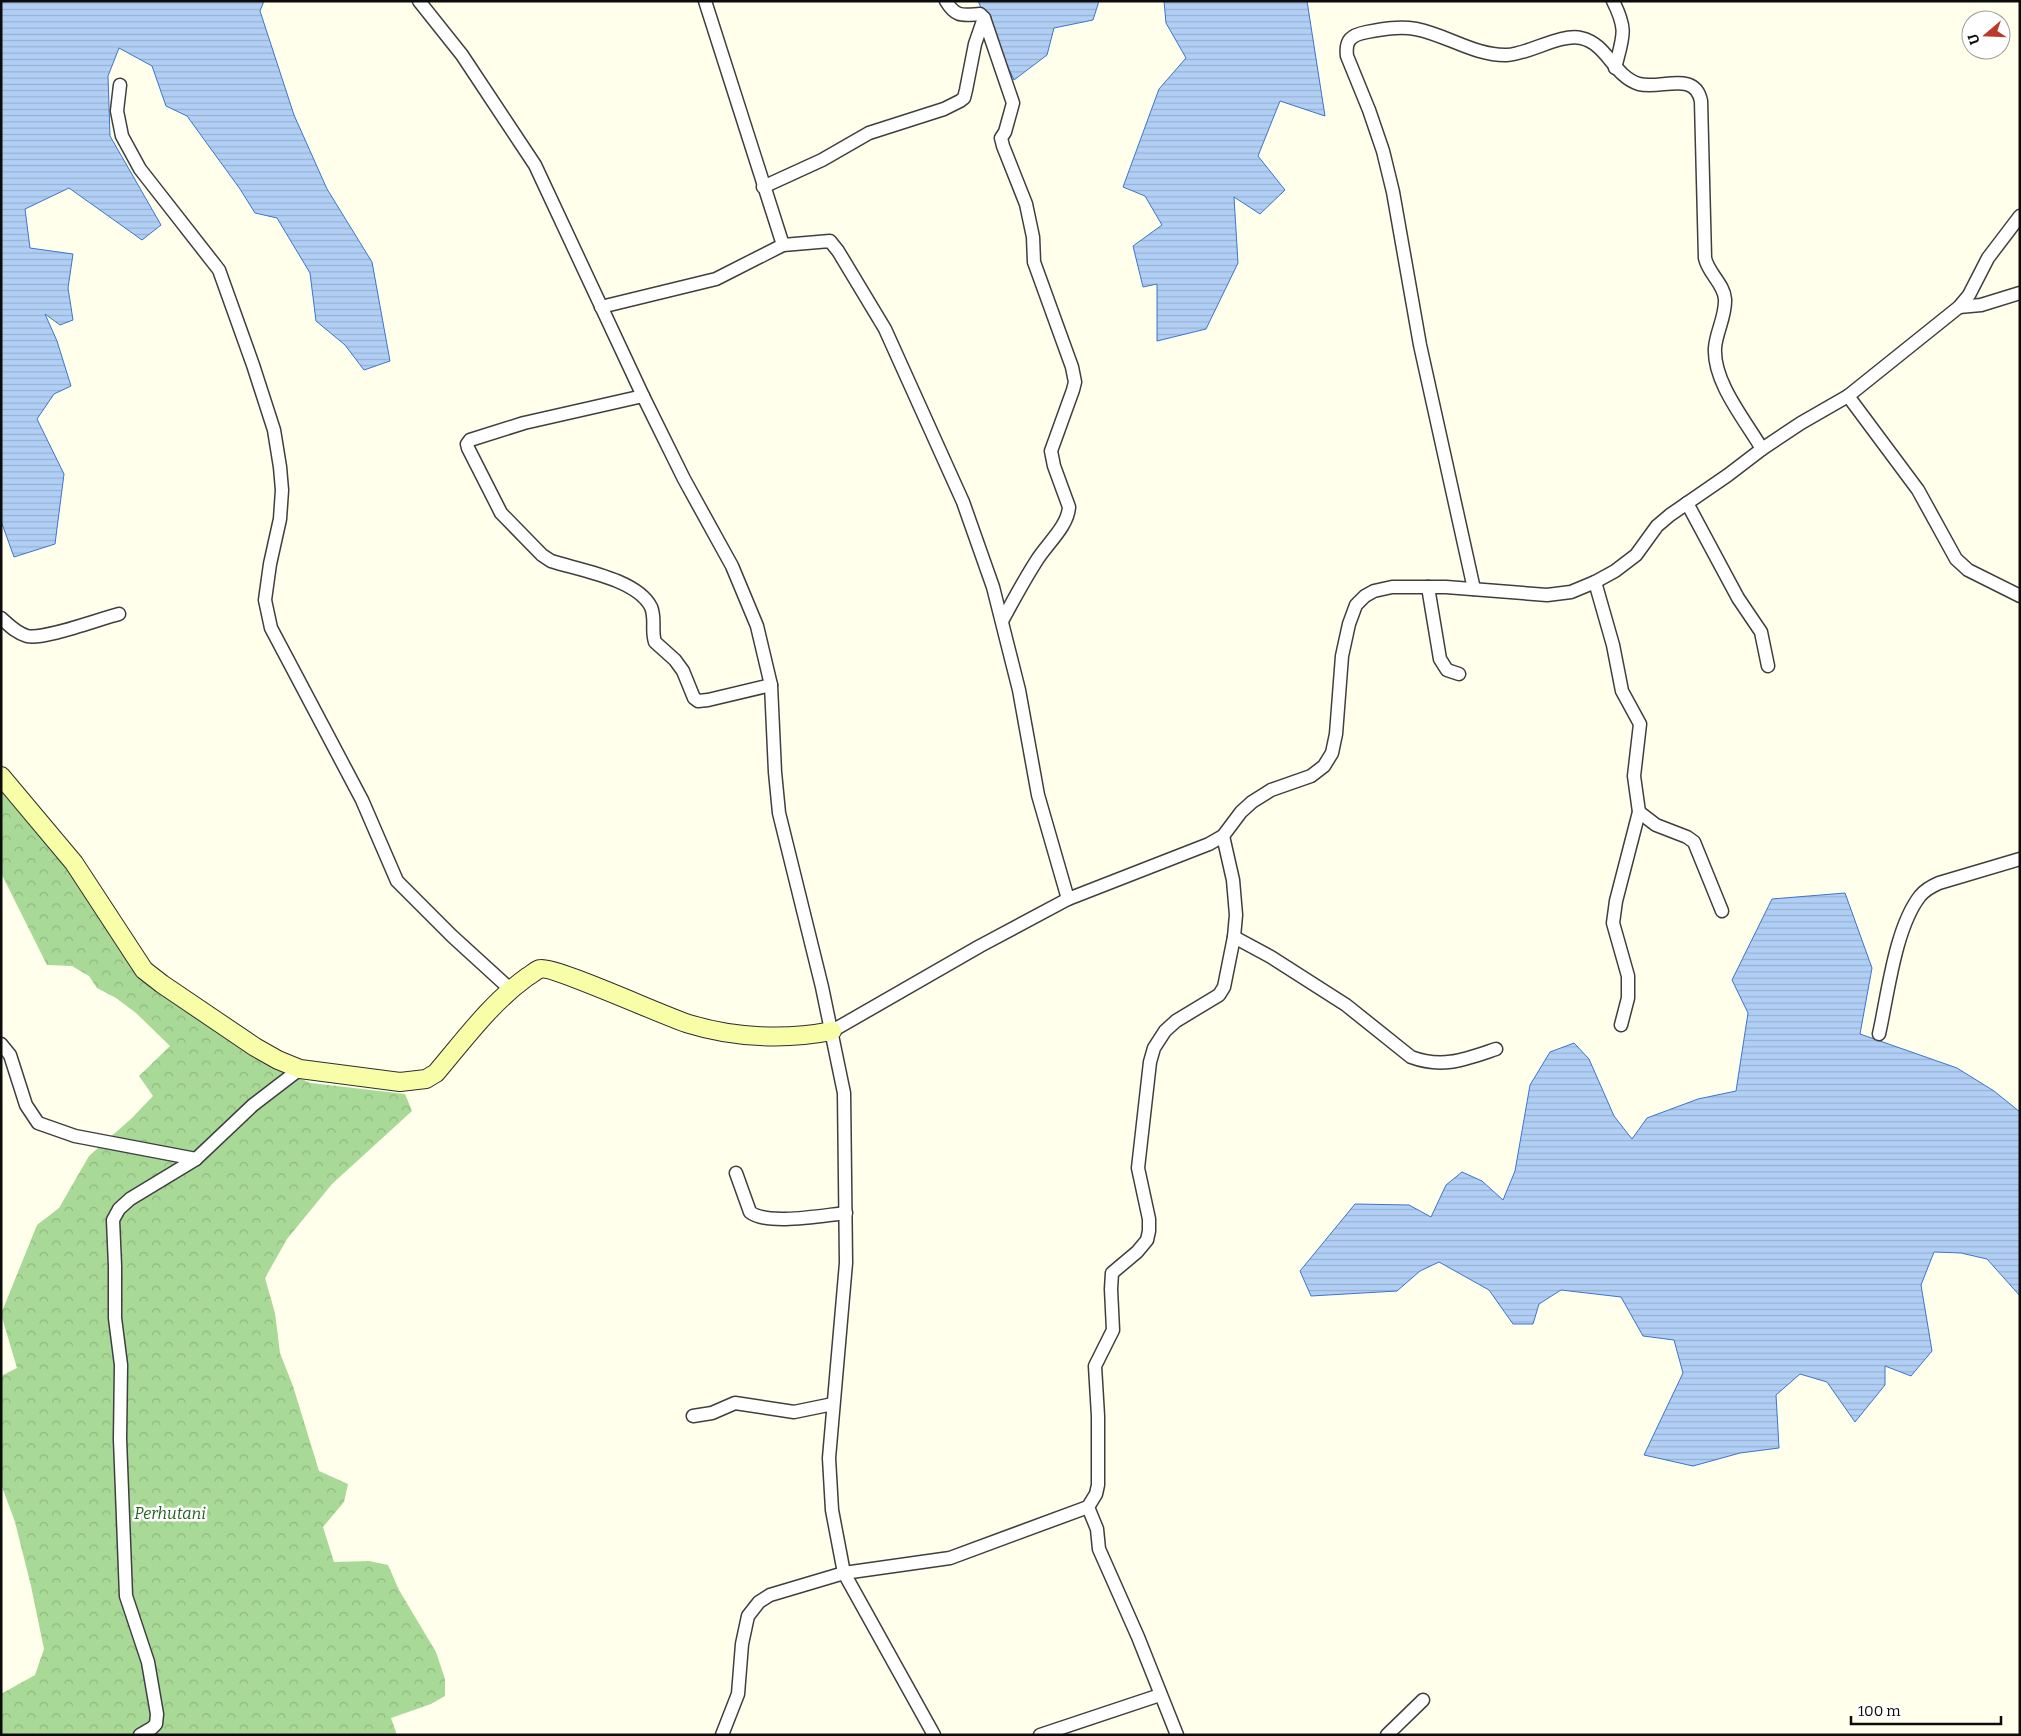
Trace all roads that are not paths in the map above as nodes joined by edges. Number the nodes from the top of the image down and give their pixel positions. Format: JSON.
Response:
{"nodes":[{"id":1,"x":419,"y":1,"type":"edge"},
{"id":2,"x":705,"y":1,"type":"edge"},
{"id":3,"x":946,"y":1,"type":"edge"},
{"id":4,"x":1614,"y":1,"type":"edge"},
{"id":5,"x":984,"y":18,"type":"junction"},
{"id":6,"x":1616,"y":68,"type":"junction"},
{"id":7,"x":120,"y":85,"type":"dead end"},
{"id":8,"x":763,"y":187,"type":"junction"},
{"id":9,"x":2020,"y":216,"type":"edge"},
{"id":10,"x":782,"y":245,"type":"junction"},
{"id":11,"x":2020,"y":293,"type":"edge"},
{"id":12,"x":601,"y":306,"type":"junction"},
{"id":13,"x":1959,"y":307,"type":"junction"},
{"id":14,"x":643,"y":396,"type":"junction"},
{"id":15,"x":1848,"y":396,"type":"junction"},
{"id":16,"x":1762,"y":449,"type":"junction"},
{"id":17,"x":1687,"y":503,"type":"junction"},
{"id":18,"x":1595,"y":582,"type":"junction"},
{"id":19,"x":1428,"y":587,"type":"junction"},
{"id":20,"x":1474,"y":589,"type":"junction"},
{"id":21,"x":2020,"y":596,"type":"edge"},
{"id":22,"x":119,"y":614,"type":"dead end"},
{"id":23,"x":1,"y":618,"type":"edge"},
{"id":24,"x":1002,"y":621,"type":"junction"},
{"id":25,"x":1768,"y":666,"type":"dead end"},
{"id":26,"x":1458,"y":674,"type":"dead end"},
{"id":27,"x":771,"y":685,"type":"junction"},
{"id":28,"x":1,"y":776,"type":"edge"},
{"id":29,"x":1639,"y":812,"type":"junction"},
{"id":30,"x":1223,"y":836,"type":"junction"},
{"id":31,"x":2020,"y":859,"type":"edge"},
{"id":32,"x":1068,"y":899,"type":"junction"},
{"id":33,"x":1722,"y":911,"type":"dead end"},
{"id":34,"x":1234,"y":938,"type":"junction"},
{"id":35,"x":510,"y":989,"type":"junction"},
{"id":36,"x":1621,"y":1024,"type":"dead end"},
{"id":37,"x":832,"y":1031,"type":"junction"},
{"id":38,"x":1879,"y":1034,"type":"dead end"},
{"id":39,"x":1,"y":1044,"type":"edge"},
{"id":40,"x":1496,"y":1049,"type":"dead end"},
{"id":41,"x":300,"y":1069,"type":"junction"},
{"id":42,"x":196,"y":1159,"type":"junction"},
{"id":43,"x":736,"y":1173,"type":"dead end"},
{"id":44,"x":846,"y":1213,"type":"junction"},
{"id":45,"x":833,"y":1404,"type":"junction"},
{"id":46,"x":693,"y":1416,"type":"dead end"},
{"id":47,"x":1088,"y":1508,"type":"junction"},
{"id":48,"x":844,"y":1572,"type":"junction"},
{"id":49,"x":1160,"y":1695,"type":"junction"},
{"id":50,"x":1422,"y":1700,"type":"dead end"},
{"id":51,"x":140,"y":1735,"type":"edge"},
{"id":52,"x":722,"y":1735,"type":"edge"},
{"id":53,"x":934,"y":1735,"type":"edge"},
{"id":54,"x":1040,"y":1735,"type":"edge"},
{"id":55,"x":1177,"y":1735,"type":"edge"},
{"id":56,"x":1387,"y":1735,"type":"edge"}],
"edges":[{"from":1,"to":12,"type":"street"},
{"from":2,"to":8,"type":"street"},
{"from":3,"to":5,"type":"street"},
{"from":4,"to":6,"type":"street"},
{"from":5,"to":8,"type":"street"},
{"from":5,"to":24,"type":"street"},
{"from":6,"to":16,"type":"street"},
{"from":6,"to":20,"type":"street"},
{"from":7,"to":35,"type":"street"},
{"from":8,"to":10,"type":"street"},
{"from":9,"to":13,"type":"street"},
{"from":10,"to":12,"type":"street"},
{"from":10,"to":24,"type":"street"},
{"from":11,"to":13,"type":"street"},
{"from":12,"to":14,"type":"street"},
{"from":13,"to":15,"type":"street"},
{"from":14,"to":27,"type":"street"},
{"from":14,"to":27,"type":"street"},
{"from":15,"to":16,"type":"street"},
{"from":15,"to":21,"type":"street"},
{"from":16,"to":17,"type":"street"},
{"from":17,"to":18,"type":"street"},
{"from":17,"to":25,"type":"street"},
{"from":18,"to":20,"type":"street"},
{"from":18,"to":29,"type":"street"},
{"from":19,"to":20,"type":"street"},
{"from":19,"to":26,"type":"street"},
{"from":19,"to":30,"type":"street"},
{"from":22,"to":23,"type":"street"},
{"from":24,"to":32,"type":"street"},
{"from":27,"to":37,"type":"street"},
{"from":28,"to":41,"type":"street"},
{"from":29,"to":33,"type":"street"},
{"from":29,"to":36,"type":"street"},
{"from":30,"to":32,"type":"street"},
{"from":30,"to":34,"type":"street"},
{"from":31,"to":38,"type":"street"},
{"from":32,"to":37,"type":"street"},
{"from":34,"to":40,"type":"street"},
{"from":34,"to":47,"type":"street"},
{"from":35,"to":37,"type":"street"},
{"from":35,"to":41,"type":"street"},
{"from":37,"to":44,"type":"street"},
{"from":39,"to":42,"type":"street"},
{"from":41,"to":42,"type":"street"},
{"from":42,"to":51,"type":"street"},
{"from":43,"to":44,"type":"street"},
{"from":44,"to":45,"type":"street"},
{"from":45,"to":46,"type":"street"},
{"from":45,"to":48,"type":"street"},
{"from":47,"to":48,"type":"street"},
{"from":47,"to":49,"type":"street"},
{"from":48,"to":52,"type":"street"},
{"from":48,"to":53,"type":"street"},
{"from":49,"to":54,"type":"street"},
{"from":49,"to":55,"type":"street"},
{"from":50,"to":56,"type":"street"}]}
